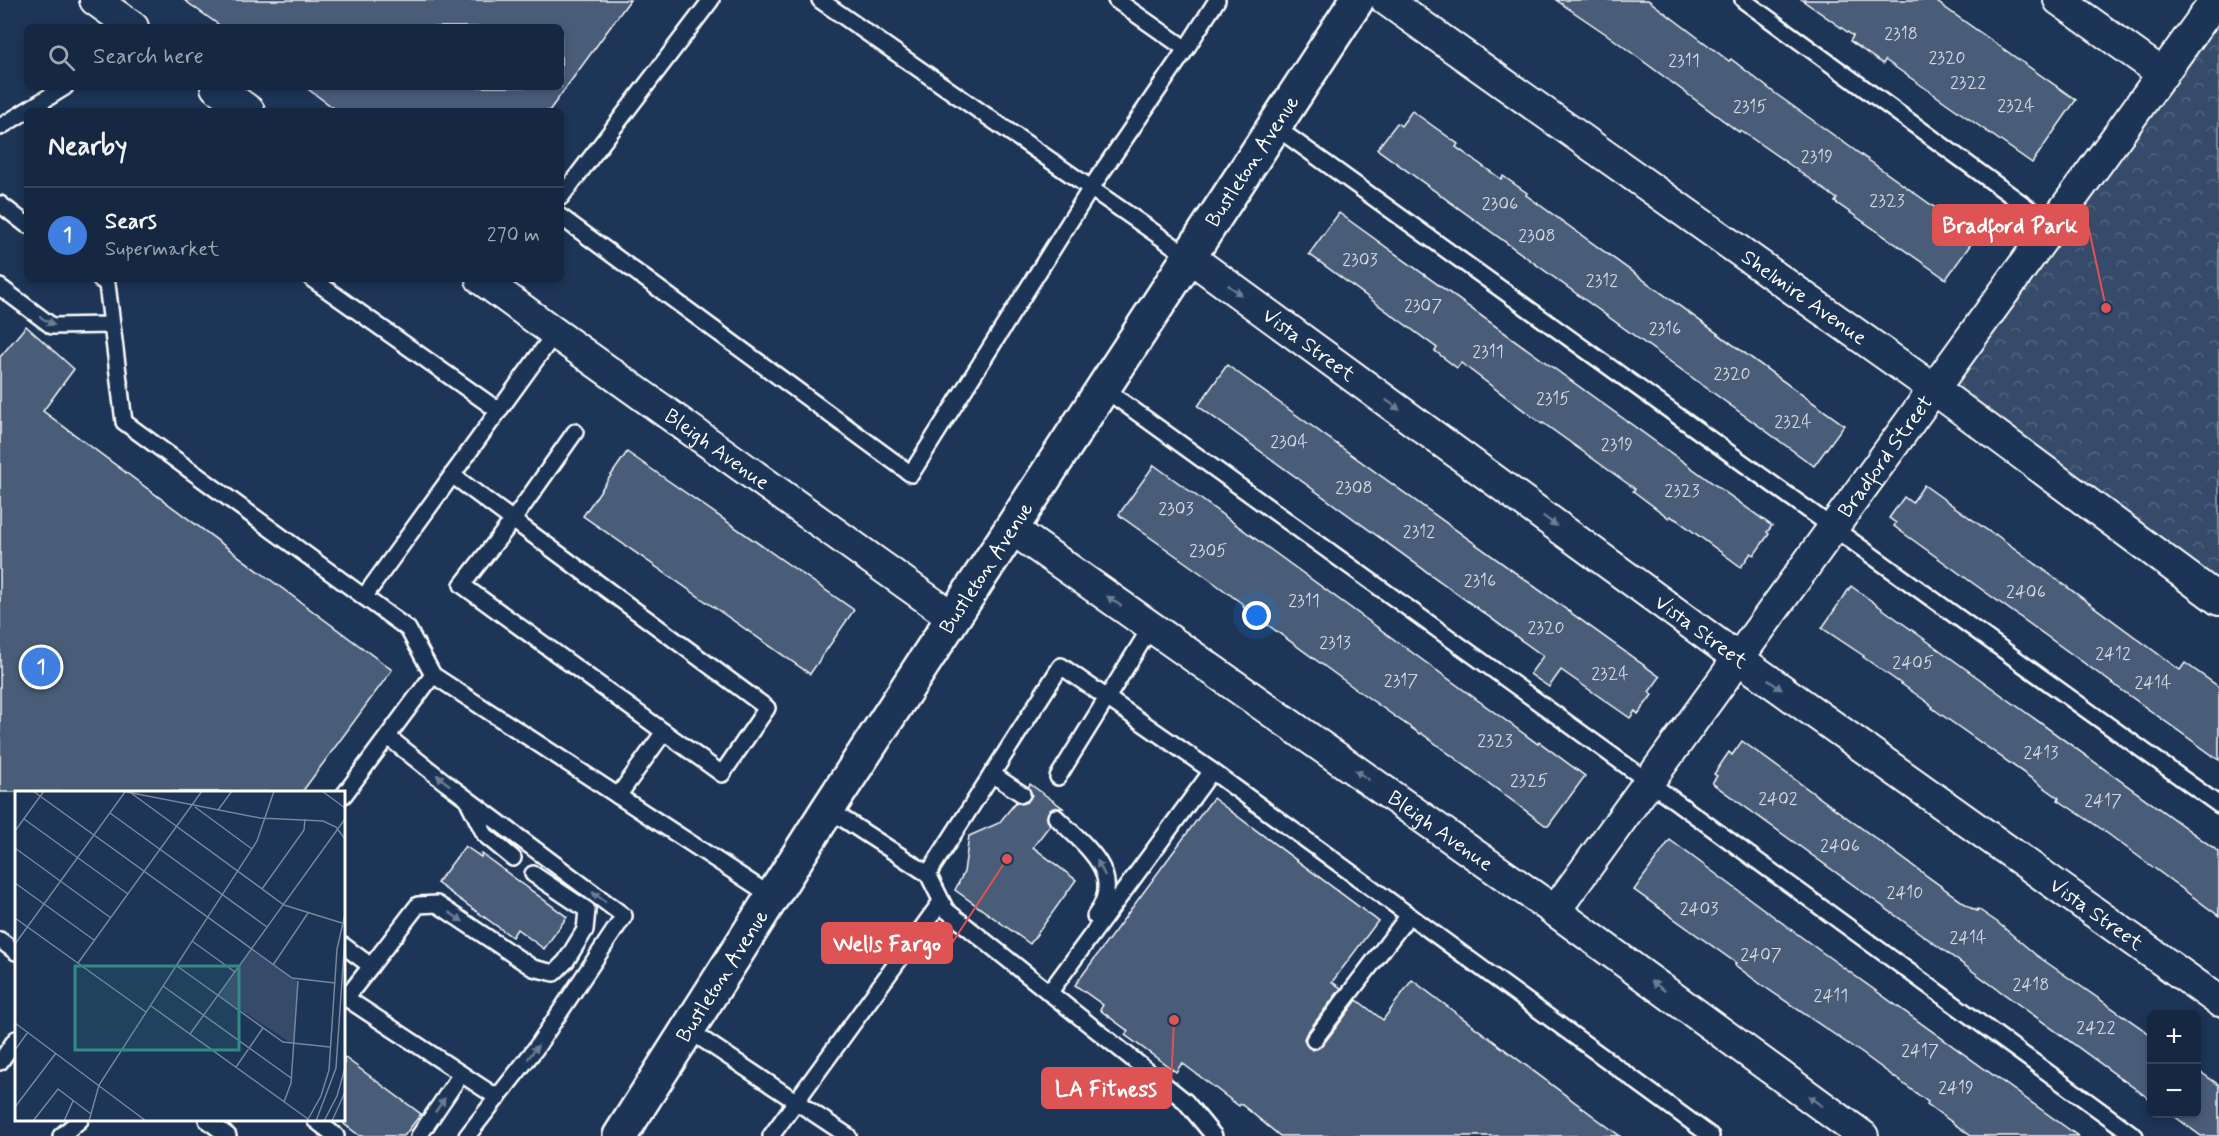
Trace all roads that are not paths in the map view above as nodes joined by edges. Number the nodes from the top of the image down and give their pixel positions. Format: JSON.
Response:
{"nodes":[{"id":1,"x":95,"y":0,"type":"edge"},
{"id":2,"x":711,"y":0,"type":"edge"},
{"id":3,"x":820,"y":0,"type":"edge"},
{"id":4,"x":1116,"y":0,"type":"edge"},
{"id":5,"x":1217,"y":0,"type":"edge"},
{"id":6,"x":1357,"y":0,"type":"edge"},
{"id":7,"x":1386,"y":0,"type":"edge"},
{"id":8,"x":1743,"y":0,"type":"edge"},
{"id":9,"x":2059,"y":0,"type":"edge"},
{"id":10,"x":2216,"y":0,"type":"edge"},
{"id":11,"x":125,"y":24,"type":"edge"},
{"id":12,"x":1186,"y":49,"type":"junction"},
{"id":13,"x":2163,"y":74,"type":"junction"},
{"id":14,"x":60,"y":90,"type":"edge"},
{"id":15,"x":220,"y":90,"type":"edge"},
{"id":16,"x":31,"y":108,"type":"edge"},
{"id":17,"x":245,"y":108,"type":"edge"},
{"id":18,"x":24,"y":112,"type":"edge"},
{"id":19,"x":1274,"y":126,"type":"junction"},
{"id":20,"x":0,"y":127,"type":"edge"},
{"id":21,"x":1091,"y":188,"type":"junction"},
{"id":22,"x":564,"y":193,"type":"edge"},
{"id":23,"x":0,"y":204,"type":"edge"},
{"id":24,"x":564,"y":220,"type":"edge"},
{"id":25,"x":24,"y":223,"type":"edge"},
{"id":26,"x":2053,"y":226,"type":"junction"},
{"id":27,"x":1188,"y":256,"type":"junction"},
{"id":28,"x":104,"y":282,"type":"edge"},
{"id":29,"x":316,"y":282,"type":"edge"},
{"id":30,"x":491,"y":282,"type":"edge"},
{"id":31,"x":0,"y":287,"type":"edge"},
{"id":32,"x":112,"y":324,"type":"junction"},
{"id":33,"x":555,"y":333,"type":"junction"},
{"id":34,"x":1103,"y":388,"type":"junction"},
{"id":35,"x":1934,"y":389,"type":"junction"},
{"id":36,"x":499,"y":411,"type":"junction"},
{"id":37,"x":575,"y":432,"type":"dead end"},
{"id":38,"x":452,"y":475,"type":"junction"},
{"id":39,"x":513,"y":520,"type":"junction"},
{"id":40,"x":1834,"y":527,"type":"junction"},
{"id":41,"x":1012,"y":529,"type":"junction"},
{"id":42,"x":364,"y":597,"type":"junction"},
{"id":43,"x":2219,"y":600,"type":"edge"},
{"id":44,"x":954,"y":618,"type":"junction"},
{"id":45,"x":1151,"y":627,"type":"junction"},
{"id":46,"x":1739,"y":659,"type":"junction"},
{"id":47,"x":433,"y":675,"type":"junction"},
{"id":48,"x":1107,"y":698,"type":"junction"},
{"id":49,"x":664,"y":732,"type":"junction"},
{"id":50,"x":388,"y":737,"type":"junction"},
{"id":51,"x":1212,"y":771,"type":"junction"},
{"id":52,"x":992,"y":774,"type":"junction"},
{"id":53,"x":1058,"y":777,"type":"dead end"},
{"id":54,"x":1649,"y":782,"type":"junction"},
{"id":55,"x":345,"y":794,"type":"edge"},
{"id":56,"x":1022,"y":794,"type":"dead end"},
{"id":57,"x":618,"y":796,"type":"junction"},
{"id":58,"x":467,"y":799,"type":"junction"},
{"id":59,"x":2219,"y":805,"type":"edge"},
{"id":60,"x":828,"y":809,"type":"junction"},
{"id":61,"x":1056,"y":817,"type":"dead end"},
{"id":62,"x":513,"y":858,"type":"dead end"},
{"id":63,"x":533,"y":874,"type":"dead end"},
{"id":64,"x":928,"y":874,"type":"junction"},
{"id":65,"x":773,"y":897,"type":"junction"},
{"id":66,"x":940,"y":902,"type":"junction"},
{"id":67,"x":1556,"y":911,"type":"junction"},
{"id":68,"x":1409,"y":915,"type":"junction"},
{"id":69,"x":0,"y":940,"type":"edge"},
{"id":70,"x":345,"y":947,"type":"edge"},
{"id":71,"x":15,"y":951,"type":"edge"},
{"id":72,"x":371,"y":966,"type":"junction"},
{"id":73,"x":1045,"y":990,"type":"junction"},
{"id":74,"x":345,"y":1000,"type":"edge"},
{"id":75,"x":2219,"y":1001,"type":"edge"},
{"id":76,"x":687,"y":1029,"type":"junction"},
{"id":77,"x":15,"y":1040,"type":"edge"},
{"id":78,"x":1314,"y":1040,"type":"dead end"},
{"id":79,"x":0,"y":1062,"type":"edge"},
{"id":80,"x":461,"y":1074,"type":"junction"},
{"id":81,"x":498,"y":1098,"type":"junction"},
{"id":82,"x":795,"y":1102,"type":"junction"},
{"id":83,"x":78,"y":1121,"type":"edge"},
{"id":84,"x":209,"y":1121,"type":"edge"},
{"id":85,"x":317,"y":1121,"type":"edge"},
{"id":86,"x":222,"y":1134,"type":"edge"},
{"id":87,"x":61,"y":1136,"type":"edge"},
{"id":88,"x":336,"y":1136,"type":"edge"},
{"id":89,"x":419,"y":1136,"type":"edge"},
{"id":90,"x":467,"y":1136,"type":"edge"},
{"id":91,"x":620,"y":1136,"type":"edge"},
{"id":92,"x":771,"y":1136,"type":"edge"},
{"id":93,"x":848,"y":1136,"type":"edge"},
{"id":94,"x":1214,"y":1136,"type":"edge"},
{"id":95,"x":1711,"y":1136,"type":"edge"},
{"id":96,"x":1863,"y":1136,"type":"edge"},
{"id":97,"x":2135,"y":1136,"type":"edge"}],
"edges":[{"from":1,"to":11,"type":"street"},
{"from":2,"to":22,"type":"lane"},
{"from":3,"to":21,"type":"lane"},
{"from":4,"to":12,"type":"lane"},
{"from":5,"to":12,"type":"lane"},
{"from":6,"to":19,"type":"main road","name":"Bustleton Avenue"},
{"from":7,"to":35,"type":"street","name":"Shelmire Avenue"},
{"from":8,"to":26,"type":"lane"},
{"from":9,"to":13,"type":"street"},
{"from":10,"to":13,"type":"street","name":"Bradford Street"},
{"from":12,"to":21,"type":"lane"},
{"from":13,"to":26,"type":"street","name":"Bradford Street"},
{"from":14,"to":16,"type":"lane"},
{"from":15,"to":17,"type":"street"},
{"from":18,"to":20,"type":"lane"},
{"from":19,"to":27,"type":"main road","name":"Bustleton Avenue"},
{"from":19,"to":40,"type":"lane"},
{"from":21,"to":24,"type":"lane"},
{"from":21,"to":27,"type":"lane"},
{"from":23,"to":25,"type":"lane"},
{"from":26,"to":35,"type":"street","name":"Bradford Street"},
{"from":27,"to":34,"type":"main road","name":"Bustleton Avenue"},
{"from":27,"to":46,"type":"street","name":"Vista Street","one_way":true},
{"from":28,"to":32,"type":"lane"},
{"from":29,"to":36,"type":"lane"},
{"from":30,"to":33,"type":"street","name":"Bleigh Avenue"},
{"from":31,"to":32,"type":"lane","one_way":true},
{"from":32,"to":42,"type":"lane"},
{"from":33,"to":36,"type":"lane"},
{"from":33,"to":44,"type":"street","name":"Bleigh Avenue"},
{"from":34,"to":41,"type":"main road","name":"Bustleton Avenue"},
{"from":34,"to":54,"type":"lane"},
{"from":35,"to":40,"type":"street","name":"Bradford Street"},
{"from":35,"to":43,"type":"street","name":"Shelmire Avenue"},
{"from":36,"to":38,"type":"lane"},
{"from":37,"to":39,"type":"lane"},
{"from":38,"to":39,"type":"lane"},
{"from":38,"to":42,"type":"lane"},
{"from":39,"to":49,"type":"lane"},
{"from":39,"to":49,"type":"lane"},
{"from":40,"to":46,"type":"street","name":"Bradford Street"},
{"from":40,"to":59,"type":"lane"},
{"from":41,"to":44,"type":"main road","name":"Bustleton Avenue"},
{"from":45,"to":41,"type":"street","name":"Bleigh Avenue","one_way":true},
{"from":42,"to":47,"type":"lane"},
{"from":44,"to":60,"type":"main road","name":"Bustleton Avenue"},
{"from":45,"to":48,"type":"lane"},
{"from":67,"to":45,"type":"street","name":"Bleigh Avenue","one_way":true},
{"from":46,"to":54,"type":"street","name":"Bradford Street"},
{"from":46,"to":75,"type":"street","name":"Vista Street","one_way":true},
{"from":47,"to":50,"type":"lane"},
{"from":47,"to":57,"type":"lane"},
{"from":48,"to":51,"type":"lane"},
{"from":48,"to":52,"type":"lane"},
{"from":48,"to":53,"type":"lane"},
{"from":49,"to":57,"type":"lane"},
{"from":50,"to":55,"type":"lane"},
{"from":58,"to":50,"type":"lane","one_way":true},
{"from":51,"to":68,"type":"lane"},
{"from":51,"to":73,"type":"lane"},
{"from":52,"to":56,"type":"lane"},
{"from":52,"to":64,"type":"lane"},
{"from":54,"to":67,"type":"street","name":"Bradford Street"},
{"from":54,"to":97,"type":"lane"},
{"from":57,"to":65,"type":"lane"},
{"from":58,"to":62,"type":"lane"},
{"from":81,"to":58,"type":"lane","one_way":true},
{"from":60,"to":64,"type":"lane"},
{"from":60,"to":65,"type":"main road","name":"Bustleton Avenue"},
{"from":73,"to":61,"type":"lane","one_way":true},
{"from":72,"to":63,"type":"lane","one_way":true},
{"from":64,"to":66,"type":"lane"},
{"from":65,"to":76,"type":"main road","name":"Bustleton Avenue"},
{"from":66,"to":73,"type":"lane"},
{"from":66,"to":82,"type":"lane"},
{"from":96,"to":67,"type":"street","name":"Bleigh Avenue","one_way":true},
{"from":68,"to":78,"type":"lane"},
{"from":68,"to":95,"type":"lane"},
{"from":69,"to":71,"type":"lane"},
{"from":70,"to":72,"type":"lane"},
{"from":72,"to":74,"type":"lane"},
{"from":73,"to":94,"type":"lane"},
{"from":74,"to":80,"type":"lane"},
{"from":76,"to":82,"type":"lane"},
{"from":76,"to":91,"type":"main road","name":"Bustleton Avenue"},
{"from":77,"to":79,"type":"lane"},
{"from":80,"to":81,"type":"lane"},
{"from":89,"to":80,"type":"lane","one_way":true},
{"from":81,"to":90,"type":"lane"},
{"from":82,"to":92,"type":"lane"},
{"from":82,"to":93,"type":"lane"},
{"from":83,"to":87,"type":"lane"},
{"from":84,"to":86,"type":"lane"},
{"from":85,"to":88,"type":"lane"}]}
